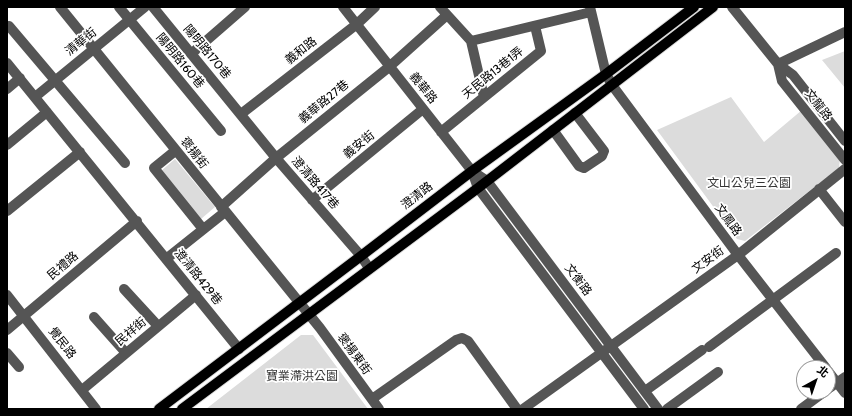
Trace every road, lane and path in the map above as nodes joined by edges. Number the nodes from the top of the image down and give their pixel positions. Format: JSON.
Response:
{"nodes":[{"id":1,"x":60,"y":7,"type":"edge"},
{"id":2,"x":119,"y":7,"type":"edge"},
{"id":3,"x":145,"y":7,"type":"edge"},
{"id":4,"x":154,"y":7,"type":"edge"},
{"id":5,"x":245,"y":7,"type":"edge"},
{"id":6,"x":343,"y":7,"type":"edge"},
{"id":7,"x":375,"y":7,"type":"edge"},
{"id":8,"x":694,"y":7,"type":"edge"},
{"id":9,"x":713,"y":7,"type":"edge"},
{"id":10,"x":732,"y":7,"type":"edge"},
{"id":11,"x":444,"y":10,"type":"edge"},
{"id":12,"x":591,"y":10,"type":"edge"},
{"id":13,"x":129,"y":20,"type":"junction"},
{"id":14,"x":357,"y":24,"type":"junction"},
{"id":15,"x":9,"y":26,"type":"dead end"},
{"id":16,"x":535,"y":26,"type":"junction"},
{"id":17,"x":845,"y":32,"type":"edge"},
{"id":18,"x":472,"y":41,"type":"junction"},
{"id":19,"x":94,"y":48,"type":"junction"},
{"id":20,"x":191,"y":54,"type":"junction"},
{"id":21,"x":7,"y":63,"type":"edge"},
{"id":22,"x":778,"y":64,"type":"junction"},
{"id":23,"x":389,"y":66,"type":"junction"},
{"id":24,"x":606,"y":74,"type":"junction"},
{"id":25,"x":20,"y":78,"type":"junction"},
{"id":26,"x":55,"y":80,"type":"junction"},
{"id":27,"x":612,"y":85,"type":"junction"},
{"id":28,"x":7,"y":89,"type":"edge"},
{"id":29,"x":34,"y":97,"type":"junction"},
{"id":30,"x":484,"y":97,"type":"junction"},
{"id":31,"x":423,"y":109,"type":"junction"},
{"id":32,"x":47,"y":112,"type":"junction"},
{"id":33,"x":575,"y":113,"type":"junction"},
{"id":34,"x":241,"y":114,"type":"junction"},
{"id":35,"x":553,"y":130,"type":"junction"},
{"id":36,"x":221,"y":131,"type":"dead end"},
{"id":37,"x":441,"y":132,"type":"junction"},
{"id":38,"x":845,"y":141,"type":"edge"},
{"id":39,"x":7,"y":145,"type":"edge"},
{"id":40,"x":176,"y":151,"type":"junction"},
{"id":41,"x":80,"y":152,"type":"junction"},
{"id":42,"x":276,"y":158,"type":"junction"},
{"id":43,"x":845,"y":160,"type":"edge"},
{"id":44,"x":124,"y":163,"type":"dead end"},
{"id":45,"x":845,"y":169,"type":"edge"},
{"id":46,"x":472,"y":171,"type":"junction"},
{"id":47,"x":487,"y":181,"type":"junction"},
{"id":48,"x":478,"y":188,"type":"junction"},
{"id":49,"x":820,"y":189,"type":"junction"},
{"id":50,"x":312,"y":200,"type":"junction"},
{"id":51,"x":223,"y":209,"type":"junction"},
{"id":52,"x":7,"y":211,"type":"edge"},
{"id":53,"x":137,"y":221,"type":"junction"},
{"id":54,"x":845,"y":222,"type":"edge"},
{"id":55,"x":203,"y":229,"type":"junction"},
{"id":56,"x":836,"y":253,"type":"dead end"},
{"id":57,"x":738,"y":255,"type":"junction"},
{"id":58,"x":361,"y":256,"type":"junction"},
{"id":59,"x":166,"y":259,"type":"junction"},
{"id":60,"x":369,"y":268,"type":"junction"},
{"id":61,"x":124,"y":289,"type":"dead end"},
{"id":62,"x":7,"y":295,"type":"edge"},
{"id":63,"x":196,"y":295,"type":"junction"},
{"id":64,"x":773,"y":300,"type":"junction"},
{"id":65,"x":299,"y":303,"type":"junction"},
{"id":66,"x":309,"y":315,"type":"junction"},
{"id":67,"x":24,"y":316,"type":"junction"},
{"id":68,"x":94,"y":317,"type":"dead end"},
{"id":69,"x":158,"y":326,"type":"junction"},
{"id":70,"x":7,"y":330,"type":"edge"},
{"id":71,"x":611,"y":346,"type":"junction"},
{"id":72,"x":239,"y":348,"type":"junction"},
{"id":73,"x":7,"y":353,"type":"edge"},
{"id":74,"x":126,"y":353,"type":"junction"},
{"id":75,"x":601,"y":353,"type":"junction"},
{"id":76,"x":820,"y":360,"type":"edge"},
{"id":77,"x":19,"y":367,"type":"dead end"},
{"id":78,"x":718,"y":372,"type":"dead end"},
{"id":79,"x":841,"y":379,"type":"edge"},
{"id":80,"x":82,"y":390,"type":"junction"},
{"id":81,"x":645,"y":391,"type":"junction"},
{"id":82,"x":845,"y":393,"type":"edge"},
{"id":83,"x":372,"y":399,"type":"junction"},
{"id":84,"x":813,"y":400,"type":"edge"},
{"id":85,"x":96,"y":409,"type":"edge"},
{"id":86,"x":159,"y":409,"type":"edge"},
{"id":87,"x":182,"y":409,"type":"edge"},
{"id":88,"x":379,"y":409,"type":"edge"},
{"id":89,"x":517,"y":409,"type":"edge"},
{"id":90,"x":523,"y":409,"type":"edge"},
{"id":91,"x":644,"y":409,"type":"edge"},
{"id":92,"x":658,"y":409,"type":"edge"},
{"id":93,"x":667,"y":409,"type":"edge"},
{"id":94,"x":801,"y":409,"type":"edge"}],
"edges":[{"from":1,"to":19,"type":"street","name":"褒揚街"},
{"from":2,"to":13,"type":"street","name":"陽明路160巷"},
{"from":3,"to":13,"type":"street","name":"清華街"},
{"from":4,"to":20,"type":"street","name":"陽明路170巷"},
{"from":5,"to":20,"type":"street"},
{"from":6,"to":14,"type":"street","name":"義華路"},
{"from":7,"to":14,"type":"street","name":"義和路"},
{"from":8,"to":24,"type":"main road","name":"澄清路"},
{"from":9,"to":27,"type":"main road"},
{"from":10,"to":22,"type":"street","name":"文龍路"},
{"from":11,"to":18,"type":"street"},
{"from":11,"to":23,"type":"street","name":"義華路27巷"},
{"from":12,"to":16,"type":"street"},
{"from":12,"to":24,"type":"street","name":"文鳳路"},
{"from":13,"to":19,"type":"street","name":"清華街"},
{"from":13,"to":36,"type":"street","name":"陽明路160巷"},
{"from":14,"to":23,"type":"street","name":"義華路"},
{"from":14,"to":34,"type":"street","name":"義和路"},
{"from":15,"to":26,"type":"street"},
{"from":16,"to":18,"type":"street"},
{"from":16,"to":30,"type":"street","name":"天民路13巷1弄"},
{"from":17,"to":22,"type":"street"},
{"from":18,"to":30,"type":"street"},
{"from":19,"to":26,"type":"street","name":"清華街"},
{"from":19,"to":40,"type":"street","name":"褒揚街"},
{"from":20,"to":34,"type":"street","name":"陽明路170巷"},
{"from":21,"to":25,"type":"street","name":"澄清路429巷"},
{"from":22,"to":38,"type":"street","name":"文龍路"},
{"from":22,"to":43,"type":"street","name":"文龍路"},
{"from":23,"to":31,"type":"street","name":"義華路"},
{"from":23,"to":42,"type":"street","name":"義華路27巷"},
{"from":24,"to":27,"type":"street","name":"文鳳路"},
{"from":24,"to":46,"type":"main road","name":"澄清路"},
{"from":25,"to":28,"type":"street"},
{"from":25,"to":29,"type":"street","name":"澄清路429巷"},
{"from":26,"to":29,"type":"street","name":"清華街"},
{"from":26,"to":44,"type":"street"},
{"from":27,"to":33,"type":"main road"},
{"from":27,"to":57,"type":"street","name":"文鳳路"},
{"from":29,"to":32,"type":"street","name":"澄清路429巷"},
{"from":30,"to":37,"type":"street","name":"天民路13巷1弄"},
{"from":31,"to":37,"type":"street","name":"義華路"},
{"from":31,"to":50,"type":"street","name":"義安街"},
{"from":32,"to":39,"type":"street"},
{"from":32,"to":41,"type":"street","name":"澄清路429巷"},
{"from":33,"to":35,"type":"main road"},
{"from":33,"to":35,"type":"street"},
{"from":34,"to":42,"type":"street","name":"澄清路417巷"},
{"from":35,"to":47,"type":"main road"},
{"from":37,"to":46,"type":"street","name":"義華路"},
{"from":40,"to":51,"type":"street","name":"褒揚街"},
{"from":40,"to":55,"type":"street"},
{"from":41,"to":52,"type":"street"},
{"from":41,"to":53,"type":"street","name":"澄清路429巷"},
{"from":42,"to":50,"type":"street","name":"澄清路417巷"},
{"from":42,"to":51,"type":"street","name":"義華路27巷"},
{"from":45,"to":49,"type":"street","name":"文安街"},
{"from":46,"to":47,"type":"street","name":"文衡路"},
{"from":46,"to":48,"type":"street","name":"義華路"},
{"from":46,"to":58,"type":"main road","name":"澄清路"},
{"from":47,"to":48,"type":"main road"},
{"from":47,"to":71,"type":"street","name":"文衡路"},
{"from":48,"to":60,"type":"main road"},
{"from":48,"to":75,"type":"street","name":"文衡路"},
{"from":49,"to":54,"type":"street"},
{"from":49,"to":57,"type":"street","name":"文安街"},
{"from":50,"to":58,"type":"street","name":"澄清路417巷"},
{"from":51,"to":55,"type":"street","name":"義華路27巷"},
{"from":51,"to":65,"type":"street","name":"褒揚街"},
{"from":53,"to":59,"type":"street","name":"澄清路429巷"},
{"from":53,"to":67,"type":"street","name":"民禮路"},
{"from":55,"to":59,"type":"street","name":"義華路27巷"},
{"from":56,"to":64,"type":"street"},
{"from":57,"to":64,"type":"street","name":"文鳳路"},
{"from":57,"to":71,"type":"street","name":"文安街"},
{"from":58,"to":60,"type":"street","name":"澄清路417巷"},
{"from":58,"to":65,"type":"main road","name":"澄清路"},
{"from":59,"to":63,"type":"street","name":"澄清路429巷"},
{"from":60,"to":66,"type":"main road"},
{"from":61,"to":69,"type":"street"},
{"from":62,"to":67,"type":"street","name":"覺民路"},
{"from":63,"to":69,"type":"street","name":"民祥街"},
{"from":63,"to":72,"type":"street","name":"澄清路429巷"},
{"from":64,"to":76,"type":"street","name":"文鳳路"},
{"from":64,"to":81,"type":"street"},
{"from":65,"to":66,"type":"street","name":"褒揚街"},
{"from":65,"to":72,"type":"main road","name":"澄清路"},
{"from":66,"to":83,"type":"street","name":"褒揚東街"},
{"from":66,"to":87,"type":"main road"},
{"from":67,"to":70,"type":"street","name":"民禮路"},
{"from":67,"to":80,"type":"street","name":"覺民路"},
{"from":68,"to":74,"type":"street"},
{"from":69,"to":74,"type":"street","name":"民祥街"},
{"from":71,"to":75,"type":"street","name":"文安街"},
{"from":71,"to":81,"type":"street","name":"文衡路"},
{"from":72,"to":86,"type":"main road","name":"澄清路"},
{"from":73,"to":77,"type":"street"},
{"from":74,"to":80,"type":"street","name":"民祥街"},
{"from":75,"to":90,"type":"street","name":"文安街"},
{"from":75,"to":91,"type":"street","name":"文衡路"},
{"from":78,"to":93,"type":"street"},
{"from":79,"to":82,"type":"street"},
{"from":80,"to":85,"type":"street","name":"覺民路"},
{"from":81,"to":92,"type":"street","name":"文衡路"},
{"from":83,"to":88,"type":"street","name":"褒揚東街"},
{"from":83,"to":89,"type":"street"},
{"from":84,"to":94,"type":"street"}]}
